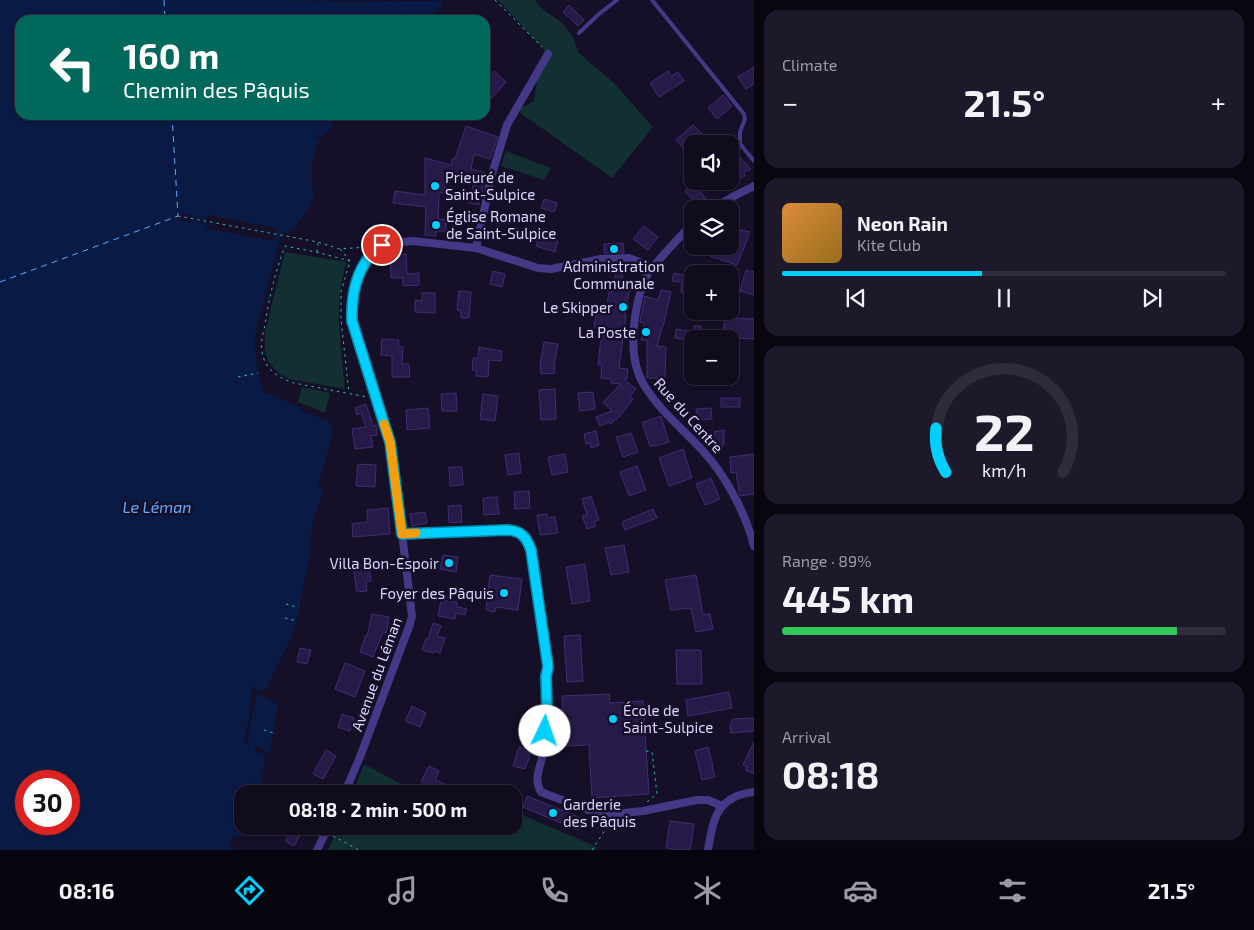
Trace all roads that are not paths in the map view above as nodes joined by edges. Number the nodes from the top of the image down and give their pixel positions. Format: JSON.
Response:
{"nodes":[{"id":1,"x":617,"y":0,"type":"edge"},
{"id":2,"x":652,"y":0,"type":"edge"},
{"id":3,"x":578,"y":33,"type":"dead end"},
{"id":4,"x":548,"y":54,"type":"road end"},
{"id":5,"x":754,"y":161,"type":"edge"},
{"id":6,"x":754,"y":186,"type":"edge"},
{"id":7,"x":727,"y":200,"type":"edge"},
{"id":8,"x":684,"y":232,"type":"edge"},
{"id":9,"x":476,"y":248,"type":"junction"},
{"id":10,"x":652,"y":267,"type":"junction"},
{"id":11,"x":402,"y":534,"type":"junction"},
{"id":12,"x":754,"y":546,"type":"edge"},
{"id":13,"x":348,"y":785,"type":"edge"},
{"id":14,"x":754,"y":792,"type":"edge"},
{"id":15,"x":722,"y":806,"type":"junction"},
{"id":16,"x":324,"y":835,"type":"edge"},
{"id":17,"x":317,"y":850,"type":"edge"},
{"id":18,"x":708,"y":850,"type":"edge"}],
"edges":[{"from":1,"to":3,"type":"lane"},
{"from":2,"to":5,"type":"lane"},
{"from":4,"to":9,"type":"street"},
{"from":6,"to":7,"type":"street"},
{"from":8,"to":10,"type":"street","name":"Rue du Centre"},
{"from":9,"to":10,"type":"street"},
{"from":9,"to":11,"type":"street","name":"Avenue du Léman"},
{"from":10,"to":12,"type":"street","name":"Rue du Centre"},
{"from":11,"to":13,"type":"street","name":"Avenue du Léman"},
{"from":11,"to":15,"type":"street"},
{"from":14,"to":15,"type":"street"},
{"from":15,"to":18,"type":"street"},
{"from":16,"to":17,"type":"street"}]}
